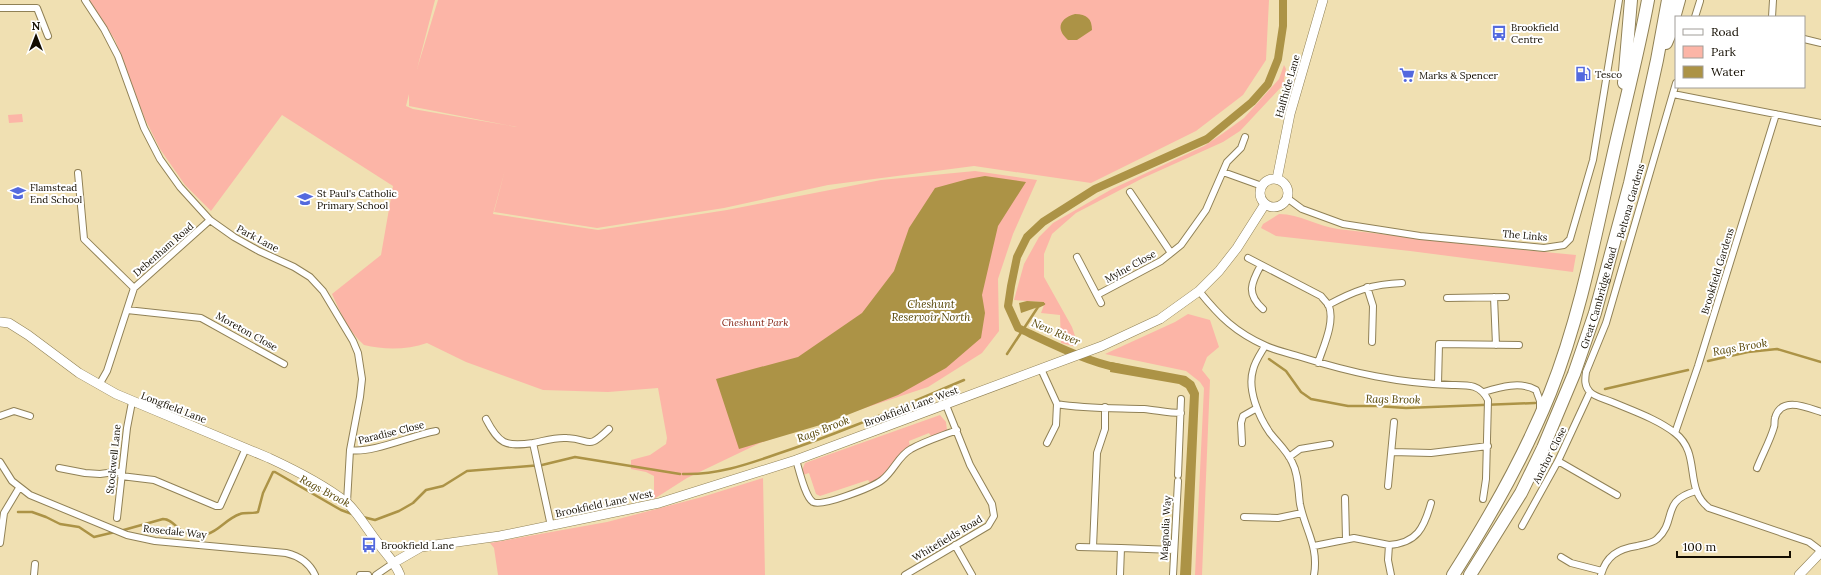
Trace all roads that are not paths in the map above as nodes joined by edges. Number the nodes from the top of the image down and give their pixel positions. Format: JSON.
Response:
{"nodes":[{"id":1,"x":85,"y":0,"type":"edge"},
{"id":2,"x":1323,"y":0,"type":"edge"},
{"id":3,"x":1619,"y":0,"type":"edge"},
{"id":4,"x":1631,"y":0,"type":"edge"},
{"id":5,"x":1648,"y":0,"type":"edge"},
{"id":6,"x":1668,"y":0,"type":"edge"},
{"id":7,"x":1679,"y":0,"type":"edge"},
{"id":8,"x":1773,"y":0,"type":"edge"},
{"id":9,"x":1700,"y":1,"type":"edge"},
{"id":10,"x":0,"y":8,"type":"edge"},
{"id":11,"x":1695,"y":16,"type":"edge"},
{"id":12,"x":1772,"y":16,"type":"edge"},
{"id":13,"x":48,"y":36,"type":"dead end"},
{"id":14,"x":1805,"y":39,"type":"edge"},
{"id":15,"x":1821,"y":44,"type":"edge"},
{"id":16,"x":1657,"y":60,"type":"junction"},
{"id":17,"x":1675,"y":87,"type":"edge"},
{"id":18,"x":1673,"y":94,"type":"junction"},
{"id":19,"x":1625,"y":104,"type":"junction"},
{"id":20,"x":1776,"y":114,"type":"junction"},
{"id":21,"x":1821,"y":123,"type":"edge"},
{"id":22,"x":1245,"y":137,"type":"dead end"},
{"id":23,"x":1223,"y":172,"type":"junction"},
{"id":24,"x":78,"y":173,"type":"dead end"},
{"id":25,"x":1277,"y":179,"type":"junction"},
{"id":26,"x":1262,"y":186,"type":"junction"},
{"id":27,"x":1130,"y":192,"type":"dead end"},
{"id":28,"x":1287,"y":198,"type":"junction"},
{"id":29,"x":1265,"y":204,"type":"junction"},
{"id":30,"x":210,"y":220,"type":"junction"},
{"id":31,"x":1171,"y":252,"type":"junction"},
{"id":32,"x":1077,"y":257,"type":"dead end"},
{"id":33,"x":1248,"y":258,"type":"dead end"},
{"id":34,"x":1261,"y":265,"type":"junction"},
{"id":35,"x":1402,"y":283,"type":"dead end"},
{"id":36,"x":1368,"y":287,"type":"junction"},
{"id":37,"x":134,"y":288,"type":"junction"},
{"id":38,"x":1199,"y":291,"type":"junction"},
{"id":39,"x":1097,"y":295,"type":"junction"},
{"id":40,"x":1494,"y":297,"type":"junction"},
{"id":41,"x":1506,"y":297,"type":"dead end"},
{"id":42,"x":1447,"y":298,"type":"dead end"},
{"id":43,"x":1101,"y":303,"type":"dead end"},
{"id":44,"x":1328,"y":305,"type":"junction"},
{"id":45,"x":1263,"y":309,"type":"dead end"},
{"id":46,"x":127,"y":310,"type":"junction"},
{"id":47,"x":0,"y":322,"type":"edge"},
{"id":48,"x":1372,"y":342,"type":"dead end"},
{"id":49,"x":1496,"y":345,"type":"junction"},
{"id":50,"x":1519,"y":345,"type":"dead end"},
{"id":51,"x":1265,"y":346,"type":"junction"},
{"id":52,"x":1318,"y":363,"type":"junction"},
{"id":53,"x":284,"y":364,"type":"dead end"},
{"id":54,"x":1041,"y":369,"type":"junction"},
{"id":55,"x":1438,"y":384,"type":"junction"},
{"id":56,"x":99,"y":385,"type":"junction"},
{"id":57,"x":1484,"y":392,"type":"junction"},
{"id":58,"x":1590,"y":392,"type":"junction"},
{"id":59,"x":1181,"y":399,"type":"dead end"},
{"id":60,"x":132,"y":402,"type":"junction"},
{"id":61,"x":1057,"y":404,"type":"junction"},
{"id":62,"x":946,"y":405,"type":"junction"},
{"id":63,"x":1105,"y":407,"type":"junction"},
{"id":64,"x":1257,"y":408,"type":"junction"},
{"id":65,"x":1821,"y":412,"type":"edge"},
{"id":66,"x":1181,"y":413,"type":"junction"},
{"id":67,"x":0,"y":416,"type":"edge"},
{"id":68,"x":30,"y":416,"type":"dead end"},
{"id":69,"x":1540,"y":416,"type":"junction"},
{"id":70,"x":486,"y":419,"type":"dead end"},
{"id":71,"x":1394,"y":422,"type":"dead end"},
{"id":72,"x":609,"y":429,"type":"dead end"},
{"id":73,"x":956,"y":430,"type":"junction"},
{"id":74,"x":436,"y":431,"type":"dead end"},
{"id":75,"x":1675,"y":433,"type":"junction"},
{"id":76,"x":533,"y":443,"type":"junction"},
{"id":77,"x":1048,"y":443,"type":"dead end"},
{"id":78,"x":1242,"y":443,"type":"dead end"},
{"id":79,"x":1330,"y":444,"type":"dead end"},
{"id":80,"x":1488,"y":446,"type":"junction"},
{"id":81,"x":246,"y":448,"type":"junction"},
{"id":82,"x":350,"y":450,"type":"junction"},
{"id":83,"x":1392,"y":452,"type":"junction"},
{"id":84,"x":1289,"y":457,"type":"junction"},
{"id":85,"x":796,"y":460,"type":"junction"},
{"id":86,"x":1558,"y":461,"type":"junction"},
{"id":87,"x":0,"y":462,"type":"edge"},
{"id":88,"x":59,"y":468,"type":"dead end"},
{"id":89,"x":1757,"y":468,"type":"dead end"},
{"id":90,"x":122,"y":474,"type":"junction"},
{"id":91,"x":1388,"y":486,"type":"dead end"},
{"id":92,"x":19,"y":488,"type":"junction"},
{"id":93,"x":1696,"y":491,"type":"junction"},
{"id":94,"x":1617,"y":495,"type":"dead end"},
{"id":95,"x":1345,"y":498,"type":"dead end"},
{"id":96,"x":1483,"y":499,"type":"dead end"},
{"id":97,"x":1431,"y":502,"type":"dead end"},
{"id":98,"x":349,"y":505,"type":"junction"},
{"id":99,"x":1302,"y":513,"type":"junction"},
{"id":100,"x":1244,"y":517,"type":"dead end"},
{"id":101,"x":117,"y":518,"type":"dead end"},
{"id":102,"x":551,"y":526,"type":"junction"},
{"id":103,"x":1522,"y":526,"type":"dead end"},
{"id":104,"x":1346,"y":539,"type":"junction"},
{"id":105,"x":0,"y":543,"type":"edge"},
{"id":106,"x":955,"y":545,"type":"junction"},
{"id":107,"x":1389,"y":545,"type":"junction"},
{"id":108,"x":1314,"y":546,"type":"junction"},
{"id":109,"x":1079,"y":547,"type":"dead end"},
{"id":110,"x":1093,"y":547,"type":"junction"},
{"id":111,"x":1121,"y":548,"type":"junction"},
{"id":112,"x":1174,"y":550,"type":"junction"},
{"id":113,"x":1821,"y":552,"type":"edge"},
{"id":114,"x":1561,"y":557,"type":"dead end"},
{"id":115,"x":395,"y":562,"type":"junction"},
{"id":116,"x":35,"y":564,"type":"dead end"},
{"id":117,"x":1602,"y":573,"type":"edge"},
{"id":118,"x":34,"y":575,"type":"edge"},
{"id":119,"x":315,"y":575,"type":"edge"},
{"id":120,"x":360,"y":575,"type":"edge"},
{"id":121,"x":368,"y":575,"type":"edge"},
{"id":122,"x":376,"y":575,"type":"edge"},
{"id":123,"x":400,"y":575,"type":"edge"},
{"id":124,"x":905,"y":575,"type":"edge"},
{"id":125,"x":972,"y":575,"type":"edge"},
{"id":126,"x":1120,"y":575,"type":"edge"},
{"id":127,"x":1173,"y":575,"type":"edge"},
{"id":128,"x":1314,"y":575,"type":"edge"},
{"id":129,"x":1391,"y":575,"type":"edge"},
{"id":130,"x":1453,"y":575,"type":"edge"},
{"id":131,"x":1470,"y":575,"type":"edge"},
{"id":132,"x":1799,"y":575,"type":"edge"}],
"edges":[{"from":1,"to":30,"type":"street","name":"Park Lane"},
{"from":2,"to":25,"type":"main road","name":"Halfhide Lane"},
{"from":3,"to":28,"type":"street","name":"The Links"},
{"from":4,"to":19,"type":"highway"},
{"from":5,"to":19,"type":"highway","name":"Great Cambridge Road"},
{"from":6,"to":16,"type":"highway","name":"Great Cambridge Road"},
{"from":7,"to":16,"type":"highway"},
{"from":8,"to":12,"type":"street"},
{"from":9,"to":11,"type":"street"},
{"from":10,"to":13,"type":"street"},
{"from":14,"to":15,"type":"street"},
{"from":16,"to":131,"type":"highway","name":"Great Cambridge Road"},
{"from":17,"to":18,"type":"street","name":"Beltona Gardens"},
{"from":18,"to":20,"type":"street"},
{"from":18,"to":58,"type":"street","name":"Beltona Gardens"},
{"from":19,"to":69,"type":"highway","name":"Great Cambridge Road"},
{"from":20,"to":21,"type":"street"},
{"from":20,"to":75,"type":"street","name":"Brookfield Gardens"},
{"from":22,"to":23,"type":"street","name":"Mylne Close"},
{"from":23,"to":26,"type":"street"},
{"from":23,"to":31,"type":"street","name":"Mylne Close"},
{"from":24,"to":37,"type":"street"},
{"from":25,"to":26,"type":"main road"},
{"from":25,"to":28,"type":"main road"},
{"from":26,"to":29,"type":"main road"},
{"from":27,"to":31,"type":"street","name":"Mylne Close"},
{"from":28,"to":29,"type":"main road"},
{"from":29,"to":38,"type":"main road","name":"Brookfield Lane West"},
{"from":30,"to":37,"type":"street","name":"Debenham Road"},
{"from":30,"to":82,"type":"street","name":"Park Lane"},
{"from":31,"to":39,"type":"street","name":"Mylne Close"},
{"from":32,"to":39,"type":"street","name":"Mylne Close"},
{"from":33,"to":34,"type":"street"},
{"from":34,"to":44,"type":"street"},
{"from":34,"to":45,"type":"street"},
{"from":35,"to":36,"type":"street"},
{"from":36,"to":44,"type":"street"},
{"from":36,"to":48,"type":"street"},
{"from":37,"to":46,"type":"street","name":"Debenham Road"},
{"from":38,"to":51,"type":"street"},
{"from":38,"to":54,"type":"main road","name":"Brookfield Lane West"},
{"from":39,"to":43,"type":"street","name":"Mylne Close"},
{"from":40,"to":41,"type":"street"},
{"from":40,"to":42,"type":"street"},
{"from":40,"to":49,"type":"street"},
{"from":44,"to":52,"type":"street"},
{"from":46,"to":53,"type":"street","name":"Moreton Close"},
{"from":46,"to":56,"type":"street","name":"Debenham Road"},
{"from":47,"to":56,"type":"main road","name":"Longfield Lane"},
{"from":49,"to":50,"type":"street"},
{"from":49,"to":55,"type":"street"},
{"from":51,"to":52,"type":"street"},
{"from":51,"to":64,"type":"street"},
{"from":52,"to":55,"type":"street"},
{"from":54,"to":61,"type":"street"},
{"from":54,"to":62,"type":"main road","name":"Brookfield Lane West"},
{"from":55,"to":57,"type":"street"},
{"from":56,"to":60,"type":"main road","name":"Longfield Lane"},
{"from":57,"to":69,"type":"street"},
{"from":57,"to":80,"type":"street"},
{"from":58,"to":75,"type":"street"},
{"from":58,"to":86,"type":"street","name":"Anchor Close"},
{"from":59,"to":66,"type":"street","name":"Magnolia Way"},
{"from":60,"to":81,"type":"main road","name":"Longfield Lane"},
{"from":60,"to":90,"type":"street","name":"Stockwell Lane"},
{"from":61,"to":63,"type":"street"},
{"from":61,"to":77,"type":"street"},
{"from":62,"to":73,"type":"street","name":"Whitefields Road"},
{"from":62,"to":85,"type":"main road","name":"Brookfield Lane West"},
{"from":63,"to":66,"type":"street"},
{"from":63,"to":110,"type":"street"},
{"from":64,"to":78,"type":"street"},
{"from":64,"to":84,"type":"street"},
{"from":65,"to":89,"type":"street"},
{"from":66,"to":112,"type":"street","name":"Magnolia Way"},
{"from":67,"to":68,"type":"street"},
{"from":69,"to":130,"type":"highway","name":"Great Cambridge Road"},
{"from":70,"to":76,"type":"street"},
{"from":71,"to":83,"type":"street"},
{"from":72,"to":76,"type":"street"},
{"from":73,"to":85,"type":"street"},
{"from":73,"to":106,"type":"street","name":"Whitefields Road"},
{"from":74,"to":82,"type":"street","name":"Paradise Close"},
{"from":75,"to":93,"type":"street"},
{"from":76,"to":102,"type":"street"},
{"from":79,"to":84,"type":"street"},
{"from":80,"to":83,"type":"street"},
{"from":80,"to":96,"type":"street"},
{"from":81,"to":90,"type":"street"},
{"from":81,"to":98,"type":"main road","name":"Longfield Lane"},
{"from":82,"to":98,"type":"street","name":"Park Lane"},
{"from":83,"to":91,"type":"street"},
{"from":84,"to":99,"type":"street"},
{"from":85,"to":102,"type":"main road","name":"Brookfield Lane West"},
{"from":86,"to":94,"type":"street"},
{"from":86,"to":103,"type":"street","name":"Anchor Close"},
{"from":87,"to":92,"type":"street","name":"Rosedale Way"},
{"from":88,"to":90,"type":"street"},
{"from":90,"to":101,"type":"street","name":"Stockwell Lane"},
{"from":92,"to":105,"type":"street"},
{"from":92,"to":119,"type":"street","name":"Rosedale Way"},
{"from":93,"to":113,"type":"street"},
{"from":93,"to":117,"type":"street"},
{"from":95,"to":104,"type":"street"},
{"from":97,"to":107,"type":"street"},
{"from":98,"to":115,"type":"main road"},
{"from":99,"to":100,"type":"street"},
{"from":99,"to":108,"type":"street"},
{"from":102,"to":115,"type":"main road","name":"Brookfield Lane West"},
{"from":104,"to":107,"type":"street"},
{"from":104,"to":108,"type":"street"},
{"from":106,"to":124,"type":"street","name":"Whitefields Road"},
{"from":106,"to":125,"type":"street"},
{"from":107,"to":129,"type":"street"},
{"from":108,"to":128,"type":"street"},
{"from":109,"to":110,"type":"street"},
{"from":110,"to":111,"type":"street"},
{"from":111,"to":112,"type":"street"},
{"from":111,"to":126,"type":"street"},
{"from":112,"to":127,"type":"street","name":"Magnolia Way"},
{"from":113,"to":132,"type":"main road"},
{"from":114,"to":117,"type":"street"},
{"from":115,"to":122,"type":"street"},
{"from":115,"to":123,"type":"main road"},
{"from":116,"to":118,"type":"street"},
{"from":120,"to":121,"type":"street"}]}
